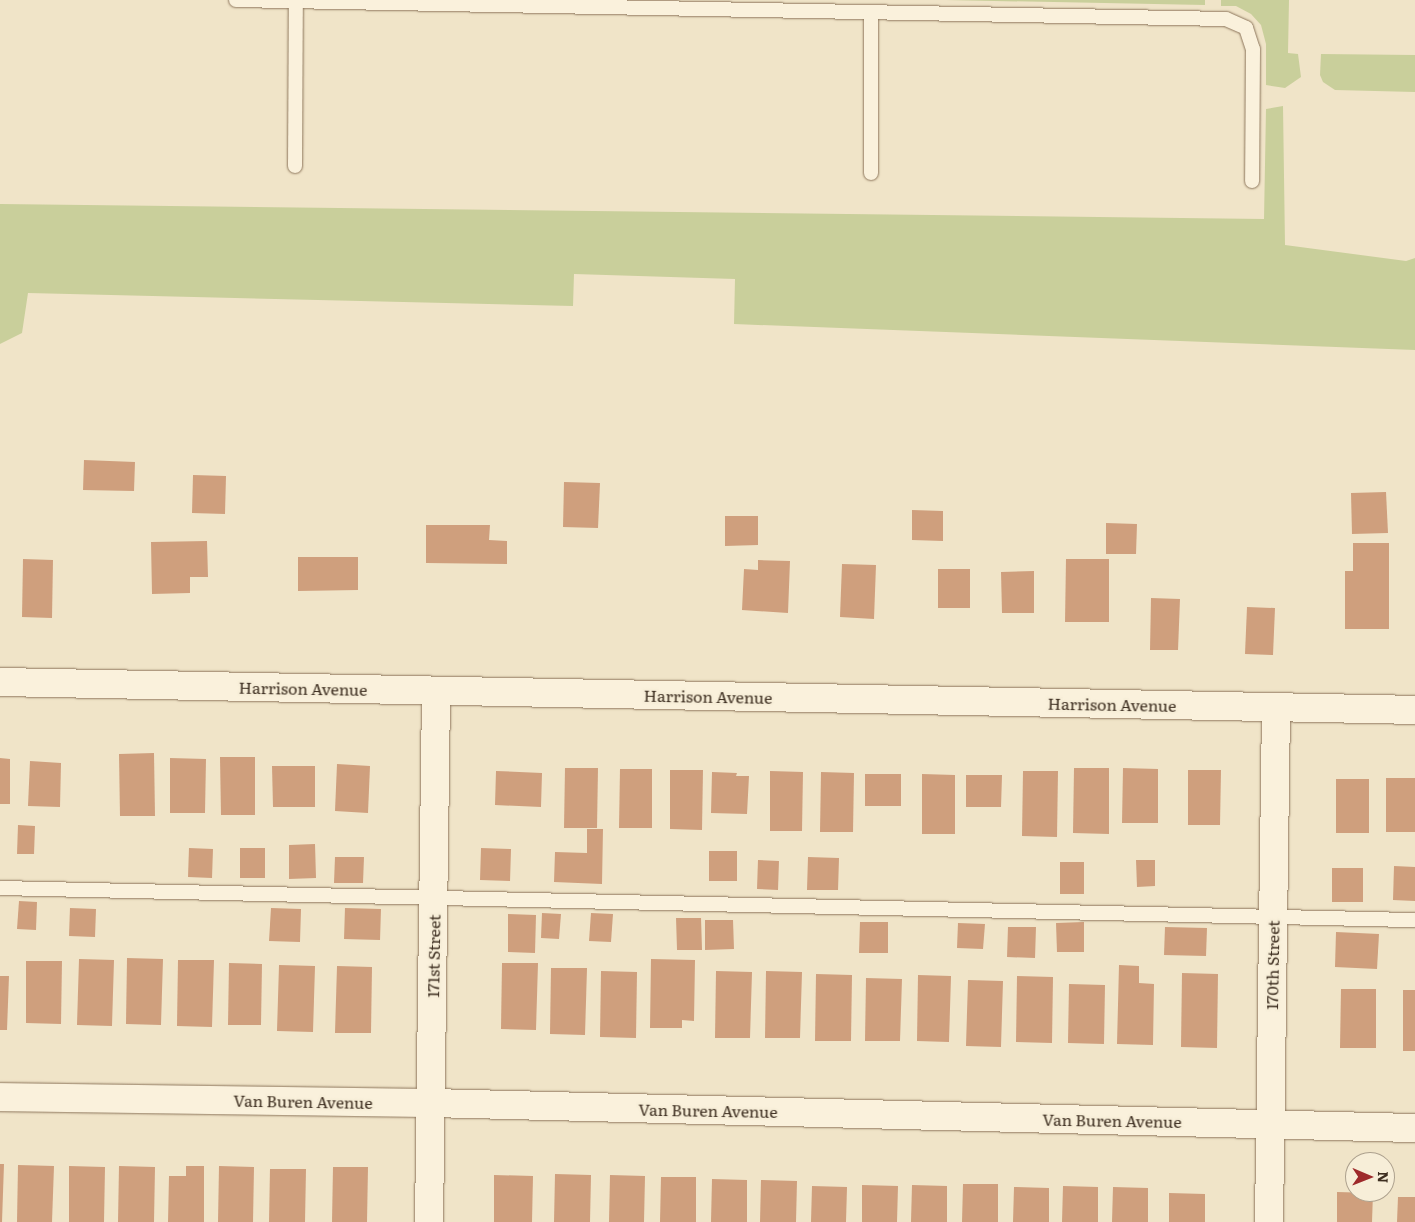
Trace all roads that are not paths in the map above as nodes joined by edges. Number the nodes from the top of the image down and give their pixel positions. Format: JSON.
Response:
{"nodes":[{"id":1,"x":236,"y":0,"type":"edge"},
{"id":2,"x":296,"y":0,"type":"edge"},
{"id":3,"x":871,"y":12,"type":"junction"},
{"id":4,"x":295,"y":166,"type":"dead end"},
{"id":5,"x":871,"y":173,"type":"dead end"},
{"id":6,"x":1252,"y":181,"type":"dead end"},
{"id":7,"x":0,"y":682,"type":"edge"},
{"id":8,"x":436,"y":691,"type":"junction"},
{"id":9,"x":1276,"y":707,"type":"junction"},
{"id":10,"x":1415,"y":710,"type":"edge"},
{"id":11,"x":0,"y":888,"type":"edge"},
{"id":12,"x":434,"y":896,"type":"junction"},
{"id":13,"x":1273,"y":917,"type":"junction"},
{"id":14,"x":1415,"y":920,"type":"edge"},
{"id":15,"x":0,"y":1097,"type":"edge"},
{"id":16,"x":431,"y":1103,"type":"junction"},
{"id":17,"x":1270,"y":1125,"type":"junction"},
{"id":18,"x":1415,"y":1128,"type":"edge"},
{"id":19,"x":429,"y":1222,"type":"edge"},
{"id":20,"x":1268,"y":1222,"type":"edge"}],
"edges":[{"from":1,"to":2,"type":"lane"},
{"from":2,"to":3,"type":"lane"},
{"from":2,"to":4,"type":"lane"},
{"from":3,"to":5,"type":"lane"},
{"from":3,"to":6,"type":"lane"},
{"from":7,"to":8,"type":"street","name":"Harrison Avenue"},
{"from":8,"to":9,"type":"street","name":"Harrison Avenue"},
{"from":8,"to":12,"type":"street","name":"171st Street"},
{"from":9,"to":10,"type":"street","name":"Harrison Avenue"},
{"from":9,"to":13,"type":"street","name":"170th Street"},
{"from":11,"to":12,"type":"lane"},
{"from":12,"to":13,"type":"lane"},
{"from":12,"to":16,"type":"street","name":"171st Street"},
{"from":13,"to":14,"type":"lane"},
{"from":13,"to":17,"type":"street","name":"170th Street"},
{"from":15,"to":16,"type":"street","name":"Van Buren Avenue"},
{"from":16,"to":17,"type":"street","name":"Van Buren Avenue"},
{"from":16,"to":19,"type":"street","name":"171st Street"},
{"from":17,"to":18,"type":"street","name":"Van Buren Avenue"},
{"from":17,"to":20,"type":"street","name":"170th Street"}]}
